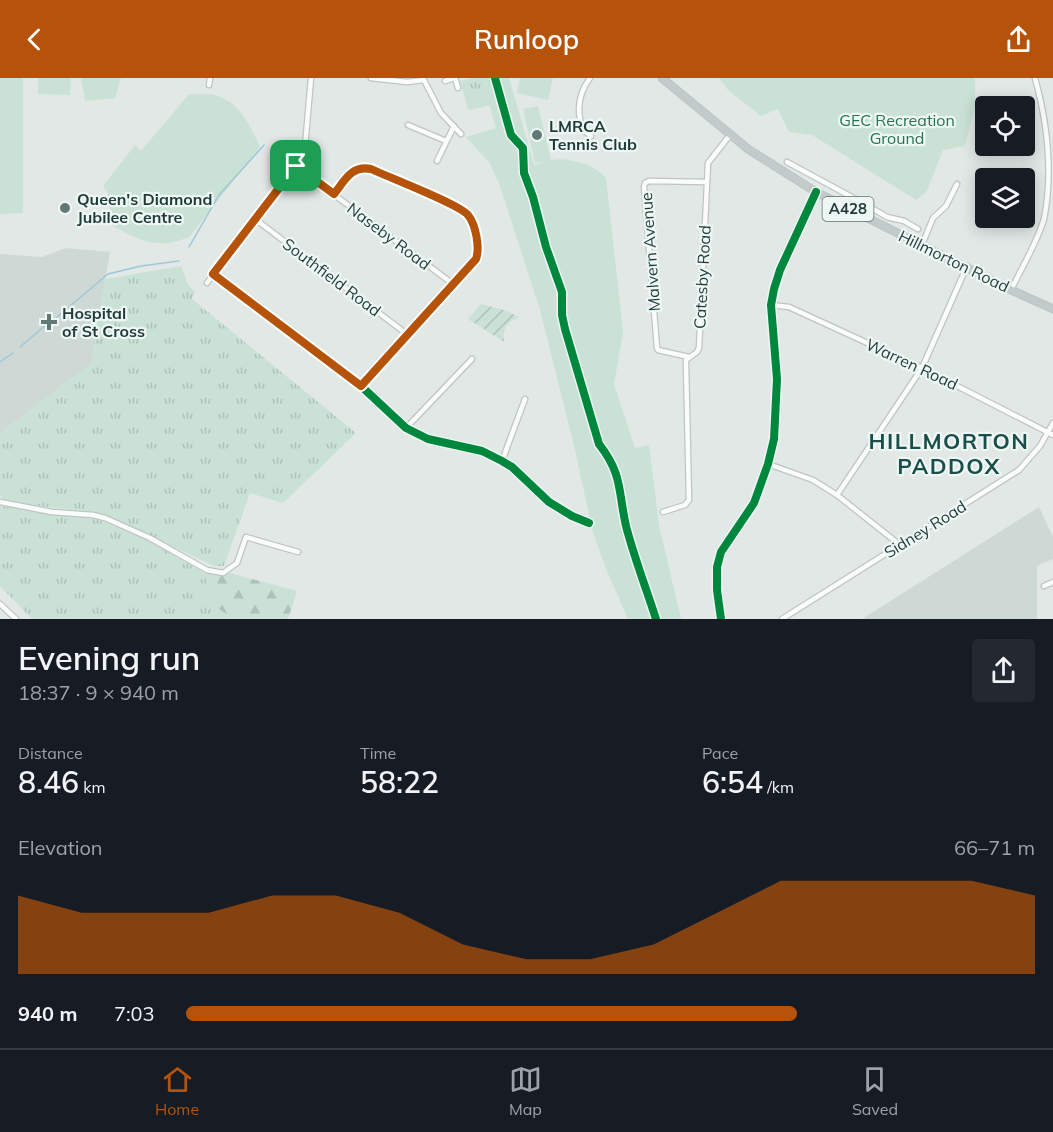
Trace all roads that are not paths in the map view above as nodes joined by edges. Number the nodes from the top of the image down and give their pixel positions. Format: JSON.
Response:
{"nodes":[{"id":1,"x":210,"y":78,"type":"edge"},
{"id":2,"x":311,"y":78,"type":"edge"},
{"id":3,"x":371,"y":78,"type":"edge"},
{"id":4,"x":454,"y":78,"type":"edge"},
{"id":5,"x":591,"y":78,"type":"edge"},
{"id":6,"x":663,"y":78,"type":"edge"},
{"id":7,"x":1035,"y":78,"type":"edge"},
{"id":8,"x":445,"y":81,"type":"dead end"},
{"id":9,"x":209,"y":85,"type":"dead end"},
{"id":10,"x":458,"y":88,"type":"dead end"},
{"id":11,"x":408,"y":125,"type":"dead end"},
{"id":12,"x":454,"y":126,"type":"junction"},
{"id":13,"x":583,"y":130,"type":"junction"},
{"id":14,"x":461,"y":134,"type":"dead end"},
{"id":15,"x":577,"y":135,"type":"dead end"},
{"id":16,"x":730,"y":135,"type":"junction"},
{"id":17,"x":591,"y":136,"type":"dead end"},
{"id":18,"x":446,"y":141,"type":"junction"},
{"id":19,"x":437,"y":161,"type":"dead end"},
{"id":20,"x":787,"y":162,"type":"dead end"},
{"id":21,"x":296,"y":166,"type":"junction"},
{"id":22,"x":706,"y":182,"type":"junction"},
{"id":23,"x":957,"y":184,"type":"dead end"},
{"id":24,"x":816,"y":192,"type":"junction"},
{"id":25,"x":334,"y":194,"type":"junction"},
{"id":26,"x":861,"y":202,"type":"junction"},
{"id":27,"x":855,"y":213,"type":"junction"},
{"id":28,"x":255,"y":219,"type":"junction"},
{"id":29,"x":918,"y":229,"type":"dead end"},
{"id":30,"x":922,"y":245,"type":"junction"},
{"id":31,"x":967,"y":266,"type":"junction"},
{"id":32,"x":213,"y":274,"type":"junction"},
{"id":33,"x":207,"y":282,"type":"dead end"},
{"id":34,"x":453,"y":284,"type":"junction"},
{"id":35,"x":1011,"y":290,"type":"junction"},
{"id":36,"x":771,"y":305,"type":"junction"},
{"id":37,"x":1053,"y":309,"type":"edge"},
{"id":38,"x":408,"y":334,"type":"junction"},
{"id":39,"x":689,"y":357,"type":"junction"},
{"id":40,"x":472,"y":359,"type":"dead end"},
{"id":41,"x":922,"y":368,"type":"junction"},
{"id":42,"x":361,"y":386,"type":"junction"},
{"id":43,"x":525,"y":399,"type":"dead end"},
{"id":44,"x":1053,"y":423,"type":"edge"},
{"id":45,"x":406,"y":428,"type":"junction"},
{"id":46,"x":1051,"y":433,"type":"edge"},
{"id":47,"x":502,"y":461,"type":"junction"},
{"id":48,"x":768,"y":464,"type":"junction"},
{"id":49,"x":837,"y":495,"type":"junction"},
{"id":50,"x":0,"y":502,"type":"edge"},
{"id":51,"x":663,"y":512,"type":"dead end"},
{"id":52,"x":589,"y":523,"type":"dead end"},
{"id":53,"x":900,"y":545,"type":"junction"},
{"id":54,"x":298,"y":552,"type":"dead end"},
{"id":55,"x":1052,"y":583,"type":"edge"},
{"id":56,"x":1044,"y":585,"type":"dead end"},
{"id":57,"x":1053,"y":590,"type":"edge"},
{"id":58,"x":0,"y":604,"type":"edge"},
{"id":59,"x":16,"y":619,"type":"edge"},
{"id":60,"x":721,"y":619,"type":"edge"},
{"id":61,"x":782,"y":619,"type":"edge"}],
"edges":[{"from":1,"to":9,"type":"street"},
{"from":2,"to":21,"type":"street"},
{"from":3,"to":12,"type":"street"},
{"from":4,"to":8,"type":"street"},
{"from":4,"to":10,"type":"street"},
{"from":5,"to":13,"type":"street"},
{"from":6,"to":16,"type":"highway","name":"Hillmorton Road","number":"A428"},
{"from":7,"to":35,"type":"street"},
{"from":11,"to":18,"type":"street"},
{"from":12,"to":14,"type":"street"},
{"from":12,"to":18,"type":"street"},
{"from":13,"to":15,"type":"street"},
{"from":13,"to":17,"type":"street"},
{"from":16,"to":22,"type":"street","name":"Catesby Road"},
{"from":16,"to":24,"type":"highway","name":"Hillmorton Road","number":"A428"},
{"from":18,"to":19,"type":"street"},
{"from":20,"to":26,"type":"street","name":"Hillmorton Road"},
{"from":21,"to":25,"type":"street","name":"Naseby Road"},
{"from":21,"to":28,"type":"street"},
{"from":22,"to":39,"type":"street","name":"Catesby Road"},
{"from":22,"to":39,"type":"street","name":"Malvern Avenue"},
{"from":23,"to":30,"type":"street"},
{"from":24,"to":27,"type":"highway","name":"Hillmorton Road","number":"A428"},
{"from":24,"to":36,"type":"street"},
{"from":25,"to":34,"type":"street","name":"Naseby Road"},
{"from":25,"to":34,"type":"street"},
{"from":26,"to":27,"type":"street"},
{"from":26,"to":29,"type":"street","name":"Hillmorton Road"},
{"from":27,"to":30,"type":"highway","name":"Hillmorton Road","number":"A428"},
{"from":28,"to":32,"type":"street"},
{"from":28,"to":38,"type":"street","name":"Southfield Road"},
{"from":30,"to":31,"type":"highway","name":"Hillmorton Road","number":"A428"},
{"from":31,"to":35,"type":"highway","name":"Hillmorton Road","number":"A428"},
{"from":31,"to":41,"type":"street"},
{"from":32,"to":33,"type":"street"},
{"from":32,"to":42,"type":"street"},
{"from":34,"to":38,"type":"street"},
{"from":35,"to":37,"type":"highway","name":"Hillmorton Road","number":"A428"},
{"from":36,"to":41,"type":"street","name":"Warren Road"},
{"from":36,"to":48,"type":"street"},
{"from":38,"to":42,"type":"street"},
{"from":39,"to":51,"type":"street","name":"Catesby Road"},
{"from":40,"to":45,"type":"street"},
{"from":41,"to":46,"type":"street","name":"Warren Road"},
{"from":41,"to":49,"type":"street"},
{"from":42,"to":45,"type":"street"},
{"from":43,"to":47,"type":"street"},
{"from":44,"to":46,"type":"street","name":"Sidney Road"},
{"from":45,"to":47,"type":"street"},
{"from":46,"to":53,"type":"street","name":"Sidney Road"},
{"from":47,"to":52,"type":"street"},
{"from":48,"to":49,"type":"street"},
{"from":48,"to":60,"type":"street"},
{"from":49,"to":53,"type":"street"},
{"from":50,"to":54,"type":"street"},
{"from":53,"to":61,"type":"street","name":"Sidney Road"},
{"from":55,"to":56,"type":"street"},
{"from":55,"to":57,"type":"street"},
{"from":58,"to":59,"type":"street"}]}
